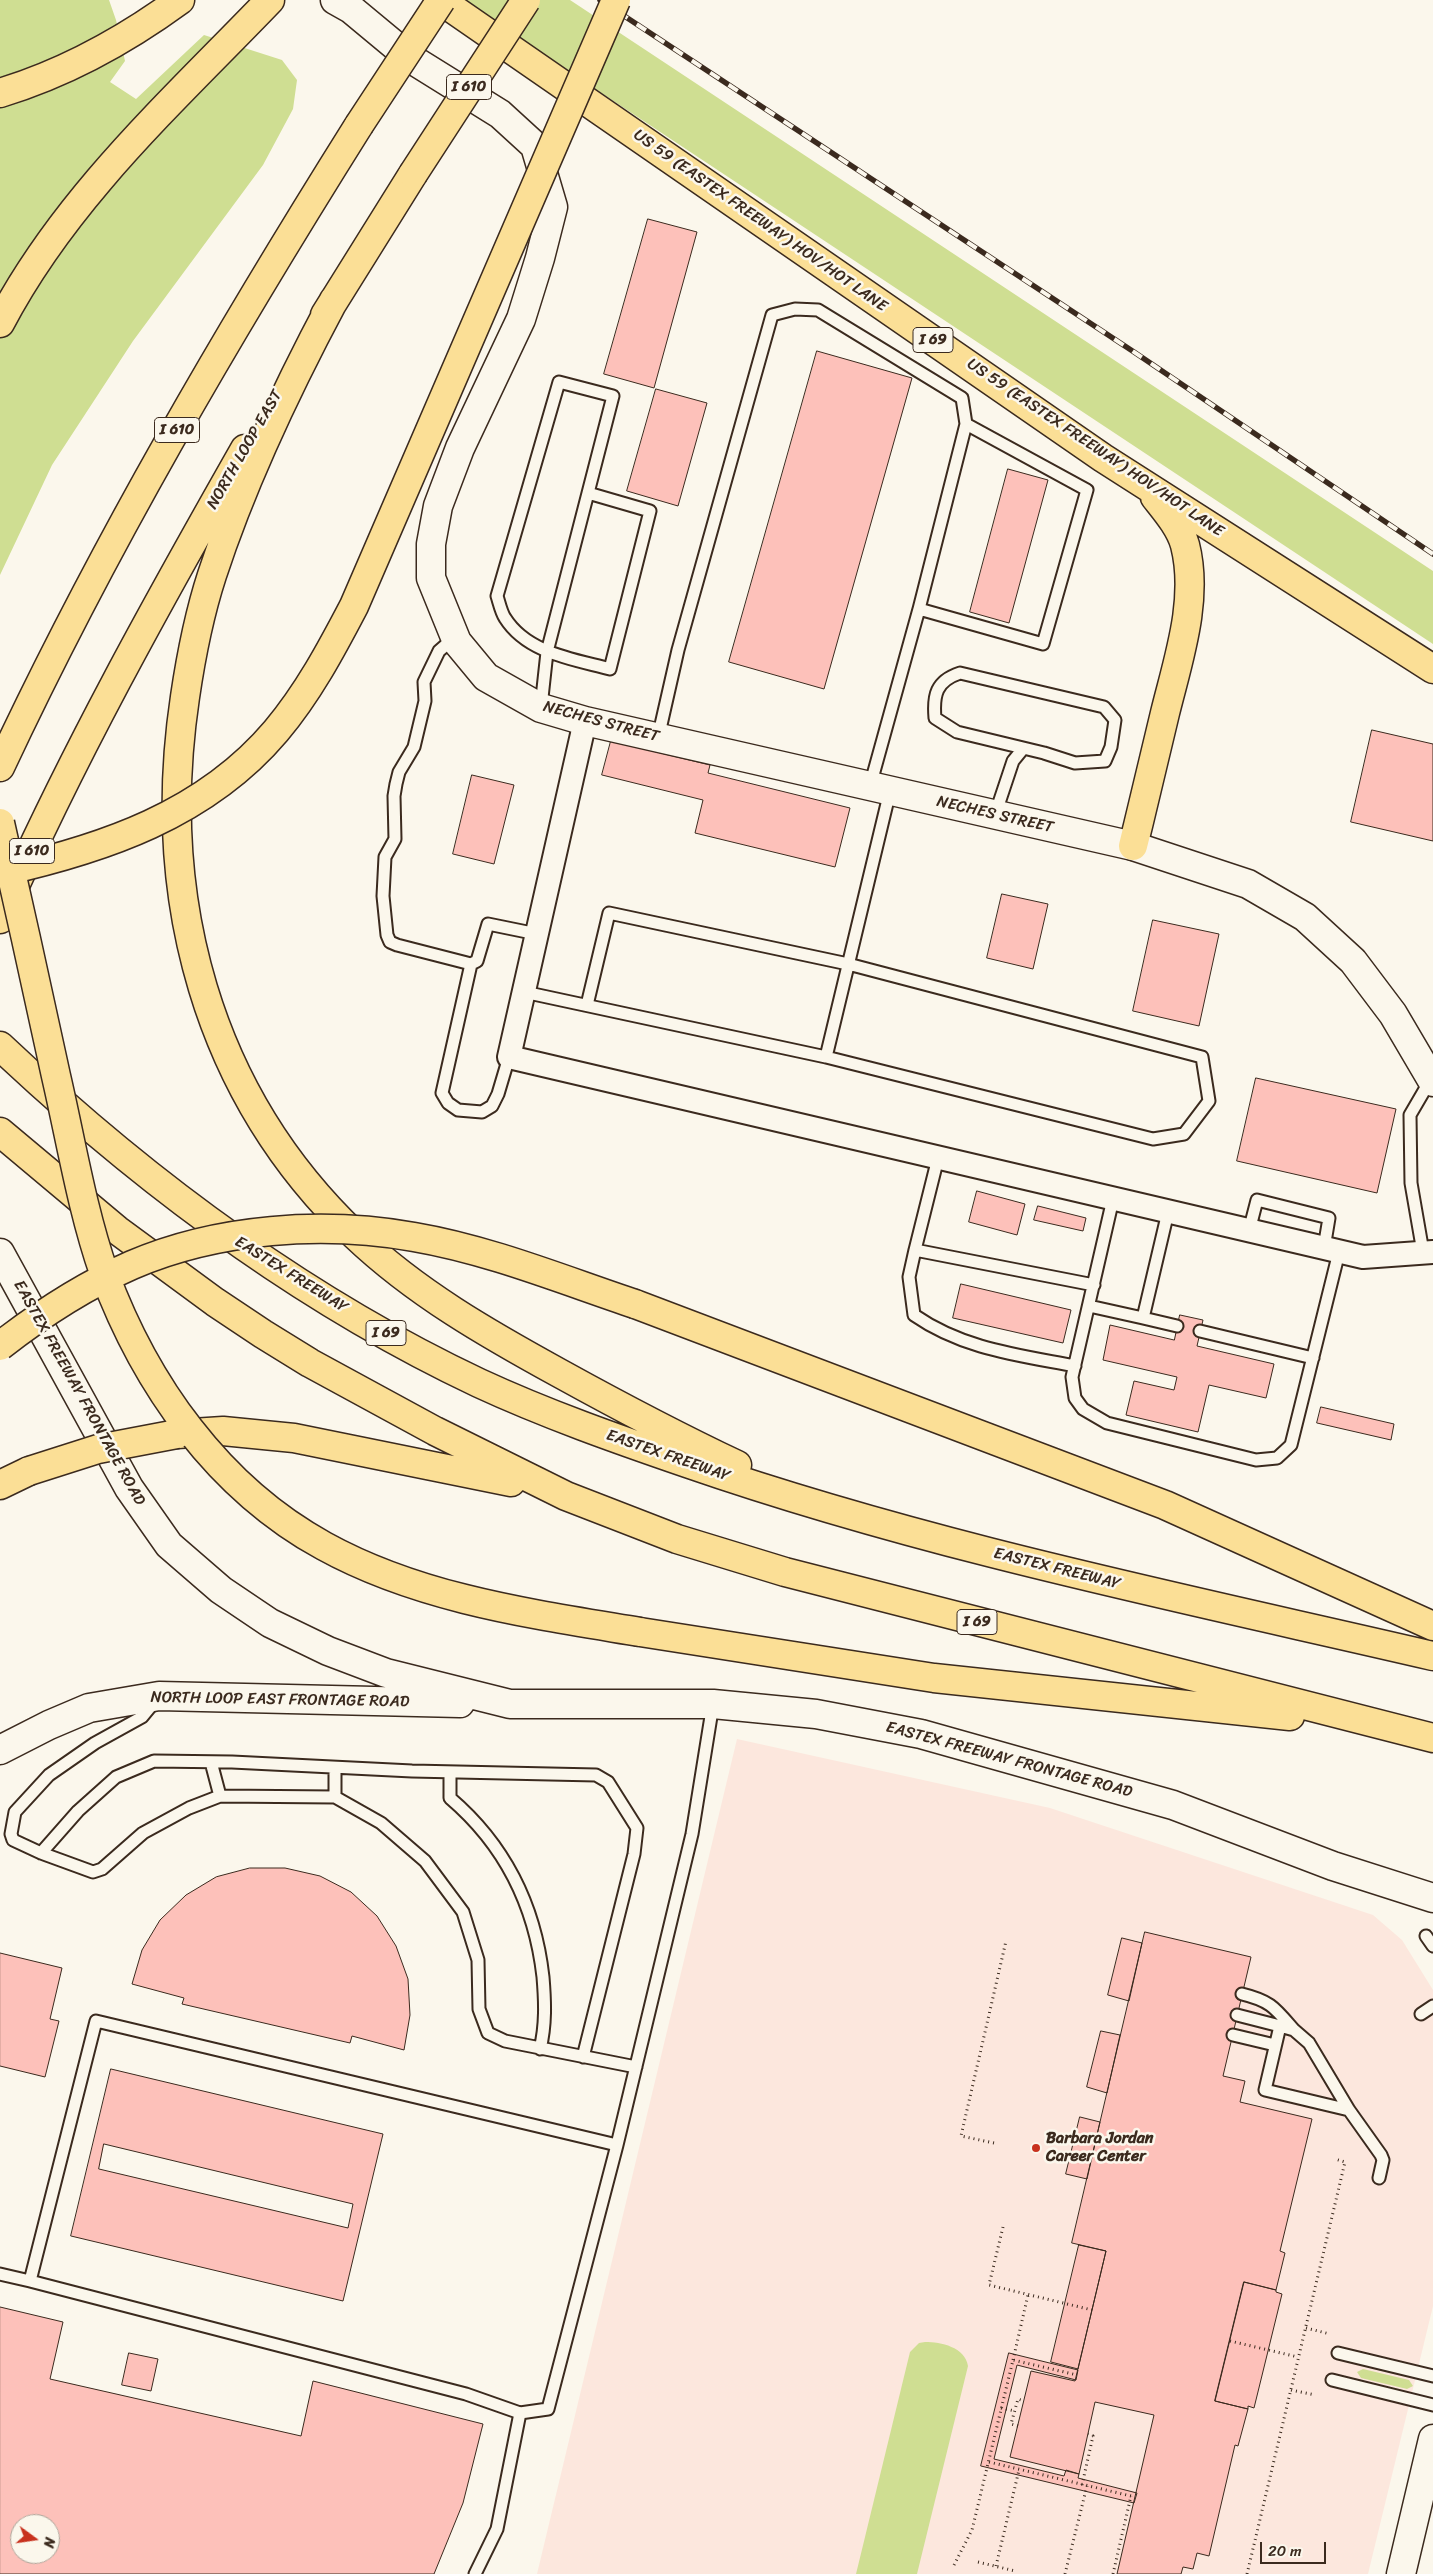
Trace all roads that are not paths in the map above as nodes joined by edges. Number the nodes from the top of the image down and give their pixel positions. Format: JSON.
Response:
{"nodes":[{"id":1,"x":180,"y":0,"type":"edge"},
{"id":2,"x":270,"y":0,"type":"edge"},
{"id":3,"x":336,"y":0,"type":"edge"},
{"id":4,"x":440,"y":0,"type":"edge"},
{"id":5,"x":526,"y":0,"type":"edge"},
{"id":6,"x":616,"y":0,"type":"edge"},
{"id":7,"x":0,"y":93,"type":"edge"},
{"id":8,"x":334,"y":300,"type":"junction"},
{"id":9,"x":0,"y":323,"type":"edge"},
{"id":10,"x":966,"y":424,"type":"junction"},
{"id":11,"x":1142,"y":482,"type":"junction"},
{"id":12,"x":588,"y":493,"type":"junction"},
{"id":13,"x":919,"y":609,"type":"junction"},
{"id":14,"x":455,"y":637,"type":"junction"},
{"id":15,"x":547,"y":652,"type":"junction"},
{"id":16,"x":1433,"y":669,"type":"edge"},
{"id":17,"x":541,"y":708,"type":"junction"},
{"id":18,"x":585,"y":721,"type":"junction"},
{"id":19,"x":658,"y":738,"type":"junction"},
{"id":20,"x":1022,"y":750,"type":"junction"},
{"id":21,"x":5,"y":756,"type":"edge"},
{"id":22,"x":880,"y":789,"type":"junction"},
{"id":23,"x":995,"y":815,"type":"junction"},
{"id":24,"x":0,"y":823,"type":"edge"},
{"id":25,"x":1133,"y":846,"type":"junction"},
{"id":26,"x":0,"y":872,"type":"edge"},
{"id":27,"x":0,"y":920,"type":"edge"},
{"id":28,"x":537,"y":934,"type":"junction"},
{"id":29,"x":472,"y":964,"type":"junction"},
{"id":30,"x":848,"y":964,"type":"junction"},
{"id":31,"x":524,"y":992,"type":"junction"},
{"id":32,"x":587,"y":1005,"type":"junction"},
{"id":33,"x":0,"y":1046,"type":"edge"},
{"id":34,"x":509,"y":1057,"type":"junction"},
{"id":35,"x":826,"y":1057,"type":"junction"},
{"id":36,"x":1432,"y":1080,"type":"edge"},
{"id":37,"x":0,"y":1132,"type":"edge"},
{"id":38,"x":938,"y":1158,"type":"junction"},
{"id":39,"x":1113,"y":1199,"type":"junction"},
{"id":40,"x":1168,"y":1212,"type":"junction"},
{"id":41,"x":1250,"y":1231,"type":"junction"},
{"id":42,"x":915,"y":1250,"type":"junction"},
{"id":43,"x":1331,"y":1250,"type":"junction"},
{"id":44,"x":1428,"y":1252,"type":"edge"},
{"id":45,"x":0,"y":1253,"type":"edge"},
{"id":46,"x":1094,"y":1284,"type":"junction"},
{"id":47,"x":1089,"y":1306,"type":"junction"},
{"id":48,"x":1143,"y":1318,"type":"junction"},
{"id":49,"x":1177,"y":1326,"type":"dead end"},
{"id":50,"x":1200,"y":1332,"type":"dead end"},
{"id":51,"x":0,"y":1346,"type":"edge"},
{"id":52,"x":1313,"y":1358,"type":"junction"},
{"id":53,"x":1075,"y":1366,"type":"junction"},
{"id":54,"x":0,"y":1485,"type":"edge"},
{"id":55,"x":566,"y":1496,"type":"junction"},
{"id":56,"x":834,"y":1511,"type":"junction"},
{"id":57,"x":1433,"y":1626,"type":"edge"},
{"id":58,"x":1433,"y":1656,"type":"edge"},
{"id":59,"x":159,"y":1696,"type":"junction"},
{"id":60,"x":510,"y":1704,"type":"junction"},
{"id":61,"x":714,"y":1704,"type":"junction"},
{"id":62,"x":1395,"y":1728,"type":"junction"},
{"id":63,"x":1433,"y":1738,"type":"edge"},
{"id":64,"x":0,"y":1750,"type":"edge"},
{"id":65,"x":211,"y":1762,"type":"junction"},
{"id":66,"x":336,"y":1768,"type":"junction"},
{"id":67,"x":450,"y":1772,"type":"junction"},
{"id":68,"x":220,"y":1796,"type":"junction"},
{"id":69,"x":335,"y":1797,"type":"junction"},
{"id":70,"x":41,"y":1853,"type":"junction"},
{"id":71,"x":1433,"y":1898,"type":"edge"},
{"id":72,"x":1242,"y":1994,"type":"dead end"},
{"id":73,"x":1433,"y":2006,"type":"edge"},
{"id":74,"x":1421,"y":2014,"type":"dead end"},
{"id":75,"x":1238,"y":2015,"type":"dead end"},
{"id":76,"x":1280,"y":2026,"type":"junction"},
{"id":77,"x":1294,"y":2030,"type":"junction"},
{"id":78,"x":1232,"y":2035,"type":"dead end"},
{"id":79,"x":1275,"y":2045,"type":"junction"},
{"id":80,"x":540,"y":2049,"type":"junction"},
{"id":81,"x":582,"y":2057,"type":"junction"},
{"id":82,"x":636,"y":2067,"type":"junction"},
{"id":83,"x":1349,"y":2110,"type":"junction"},
{"id":84,"x":617,"y":2145,"type":"junction"},
{"id":85,"x":1379,"y":2178,"type":"dead end"},
{"id":86,"x":0,"y":2274,"type":"edge"},
{"id":87,"x":30,"y":2282,"type":"junction"},
{"id":88,"x":1338,"y":2354,"type":"dead end"},
{"id":89,"x":1433,"y":2376,"type":"edge"},
{"id":90,"x":1332,"y":2380,"type":"dead end"},
{"id":91,"x":1433,"y":2405,"type":"edge"},
{"id":92,"x":520,"y":2413,"type":"junction"},
{"id":93,"x":1433,"y":2439,"type":"edge"},
{"id":94,"x":475,"y":2574,"type":"edge"},
{"id":95,"x":1401,"y":2574,"type":"edge"}],
"edges":[{"from":1,"to":7,"type":"highway"},
{"from":2,"to":9,"type":"highway"},
{"from":3,"to":14,"type":"main road","name":"NECHES STREET"},
{"from":4,"to":11,"type":"highway","name":"US 59 (EASTEX FREEWAY) HOV/HOT LANE","number":"I 69"},
{"from":4,"to":21,"type":"highway","number":"I 610","bridge":true},
{"from":5,"to":8,"type":"highway","name":"NORTH LOOP EAST","number":"I 610","bridge":true},
{"from":6,"to":26,"type":"highway","bridge":true},
{"from":8,"to":27,"type":"highway","name":"NORTH LOOP EAST","number":"I 610","bridge":true},
{"from":8,"to":56,"type":"highway"},
{"from":10,"to":13,"type":"lane"},
{"from":10,"to":13,"type":"lane"},
{"from":10,"to":19,"type":"lane"},
{"from":11,"to":16,"type":"highway","name":"US 59 (EASTEX FREEWAY) HOV/HOT LANE","number":"I 69"},
{"from":11,"to":25,"type":"highway"},
{"from":12,"to":15,"type":"lane"},
{"from":12,"to":15,"type":"lane"},
{"from":12,"to":15,"type":"lane"},
{"from":13,"to":22,"type":"lane"},
{"from":14,"to":17,"type":"main road","name":"NECHES STREET"},
{"from":14,"to":29,"type":"lane"},
{"from":15,"to":17,"type":"lane"},
{"from":17,"to":18,"type":"main road","name":"NECHES STREET"},
{"from":18,"to":19,"type":"main road","name":"NECHES STREET"},
{"from":18,"to":28,"type":"street"},
{"from":19,"to":22,"type":"main road","name":"NECHES STREET"},
{"from":20,"to":20,"type":"lane"},
{"from":20,"to":23,"type":"lane"},
{"from":22,"to":23,"type":"main road","name":"NECHES STREET"},
{"from":22,"to":30,"type":"lane"},
{"from":23,"to":25,"type":"main road","name":"NECHES STREET"},
{"from":24,"to":62,"type":"highway","bridge":true},
{"from":25,"to":36,"type":"main road","name":"NECHES STREET"},
{"from":28,"to":29,"type":"lane"},
{"from":28,"to":31,"type":"street"},
{"from":29,"to":34,"type":"lane"},
{"from":30,"to":32,"type":"lane"},
{"from":30,"to":35,"type":"lane"},
{"from":30,"to":35,"type":"lane"},
{"from":31,"to":32,"type":"lane"},
{"from":31,"to":34,"type":"street"},
{"from":32,"to":35,"type":"lane"},
{"from":33,"to":56,"type":"highway","name":"EASTEX FREEWAY","number":"I 69"},
{"from":34,"to":38,"type":"street"},
{"from":36,"to":44,"type":"lane"},
{"from":37,"to":55,"type":"highway","number":"I 69"},
{"from":38,"to":39,"type":"street"},
{"from":38,"to":42,"type":"lane"},
{"from":39,"to":40,"type":"street"},
{"from":39,"to":46,"type":"lane"},
{"from":40,"to":41,"type":"street"},
{"from":40,"to":48,"type":"lane"},
{"from":41,"to":43,"type":"street"},
{"from":41,"to":43,"type":"lane"},
{"from":42,"to":46,"type":"lane"},
{"from":42,"to":53,"type":"lane"},
{"from":43,"to":44,"type":"street"},
{"from":43,"to":52,"type":"lane"},
{"from":45,"to":60,"type":"main road","name":"EASTEX FREEWAY FRONTAGE ROAD"},
{"from":46,"to":47,"type":"lane"},
{"from":47,"to":48,"type":"lane"},
{"from":47,"to":53,"type":"lane"},
{"from":48,"to":49,"type":"lane"},
{"from":50,"to":52,"type":"lane"},
{"from":51,"to":57,"type":"highway","bridge":true},
{"from":52,"to":53,"type":"lane"},
{"from":54,"to":55,"type":"highway","bridge":true},
{"from":55,"to":62,"type":"highway","number":"I 69"},
{"from":56,"to":58,"type":"highway","name":"EASTEX FREEWAY","number":"I 69"},
{"from":59,"to":60,"type":"main road","name":"NORTH LOOP EAST FRONTAGE ROAD"},
{"from":59,"to":64,"type":"main road","name":"NORTH LOOP EAST FRONTAGE ROAD"},
{"from":59,"to":70,"type":"lane"},
{"from":60,"to":61,"type":"main road","name":"EASTEX FREEWAY FRONTAGE ROAD"},
{"from":61,"to":71,"type":"main road","name":"EASTEX FREEWAY FRONTAGE ROAD"},
{"from":61,"to":82,"type":"lane"},
{"from":62,"to":63,"type":"highway","number":"I 69"},
{"from":65,"to":66,"type":"lane"},
{"from":65,"to":68,"type":"lane"},
{"from":65,"to":70,"type":"lane"},
{"from":66,"to":67,"type":"lane"},
{"from":66,"to":69,"type":"lane"},
{"from":67,"to":80,"type":"lane"},
{"from":67,"to":81,"type":"lane"},
{"from":68,"to":69,"type":"lane"},
{"from":68,"to":70,"type":"lane"},
{"from":69,"to":80,"type":"lane"},
{"from":72,"to":77,"type":"lane"},
{"from":73,"to":74,"type":"lane"},
{"from":75,"to":76,"type":"lane"},
{"from":76,"to":77,"type":"lane"},
{"from":76,"to":79,"type":"lane"},
{"from":77,"to":83,"type":"lane"},
{"from":78,"to":79,"type":"lane"},
{"from":79,"to":83,"type":"lane"},
{"from":80,"to":81,"type":"lane"},
{"from":81,"to":82,"type":"lane"},
{"from":82,"to":84,"type":"lane"},
{"from":83,"to":85,"type":"lane"},
{"from":84,"to":87,"type":"lane"},
{"from":84,"to":92,"type":"lane"},
{"from":86,"to":87,"type":"lane"},
{"from":87,"to":92,"type":"lane"},
{"from":88,"to":89,"type":"lane"},
{"from":90,"to":91,"type":"lane"},
{"from":92,"to":94,"type":"lane"},
{"from":93,"to":95,"type":"main road"}]}
